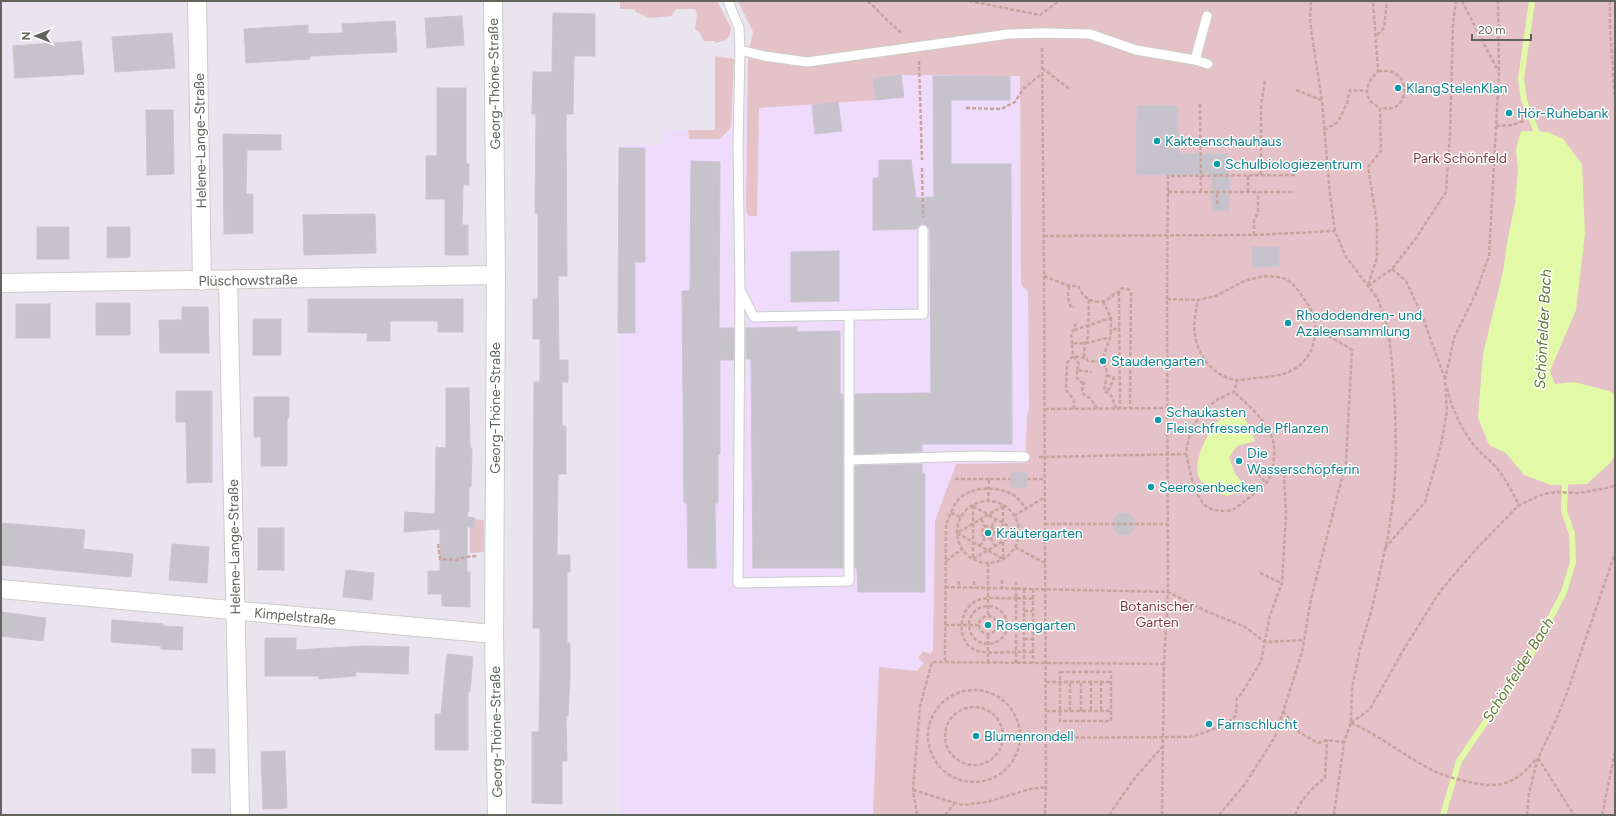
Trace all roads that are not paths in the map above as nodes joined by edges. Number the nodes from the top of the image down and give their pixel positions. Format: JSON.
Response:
{"nodes":[{"id":1,"x":197,"y":1,"type":"edge"},
{"id":2,"x":493,"y":1,"type":"edge"},
{"id":3,"x":728,"y":1,"type":"edge"},
{"id":4,"x":1208,"y":16,"type":"dead end"},
{"id":5,"x":740,"y":50,"type":"junction"},
{"id":6,"x":1195,"y":60,"type":"junction"},
{"id":7,"x":1208,"y":64,"type":"dead end"},
{"id":8,"x":923,"y":230,"type":"road end"},
{"id":9,"x":496,"y":275,"type":"junction"},
{"id":10,"x":228,"y":280,"type":"junction"},
{"id":11,"x":202,"y":281,"type":"junction"},
{"id":12,"x":1,"y":283,"type":"edge"},
{"id":13,"x":740,"y":291,"type":"junction"},
{"id":14,"x":849,"y":316,"type":"junction"},
{"id":15,"x":1025,"y":457,"type":"dead end"},
{"id":16,"x":848,"y":460,"type":"junction"},
{"id":17,"x":1,"y":589,"type":"edge"},
{"id":18,"x":236,"y":611,"type":"junction"},
{"id":19,"x":494,"y":634,"type":"junction"},
{"id":20,"x":240,"y":815,"type":"edge"},
{"id":21,"x":497,"y":815,"type":"edge"}],
"edges":[{"from":1,"to":11,"type":"street","name":"Helene-Lange-Straße"},
{"from":2,"to":9,"type":"street","name":"Georg-Thöne-Straße"},
{"from":3,"to":5,"type":"lane"},
{"from":4,"to":6,"type":"lane"},
{"from":5,"to":6,"type":"lane"},
{"from":5,"to":13,"type":"lane"},
{"from":6,"to":7,"type":"lane"},
{"from":8,"to":14,"type":"lane"},
{"from":9,"to":10,"type":"street","name":"Plüschowstraße"},
{"from":9,"to":19,"type":"street","name":"Georg-Thöne-Straße"},
{"from":10,"to":11,"type":"street","name":"Plüschowstraße"},
{"from":10,"to":18,"type":"street","name":"Helene-Lange-Straße"},
{"from":11,"to":12,"type":"street","name":"Plüschowstraße"},
{"from":13,"to":14,"type":"lane"},
{"from":13,"to":16,"type":"lane"},
{"from":14,"to":16,"type":"lane"},
{"from":15,"to":16,"type":"lane"},
{"from":17,"to":18,"type":"street","name":"Kimpelstraße"},
{"from":18,"to":19,"type":"street","name":"Kimpelstraße"},
{"from":18,"to":20,"type":"street","name":"Helene-Lange-Straße"},
{"from":19,"to":21,"type":"street","name":"Georg-Thöne-Straße"}]}
